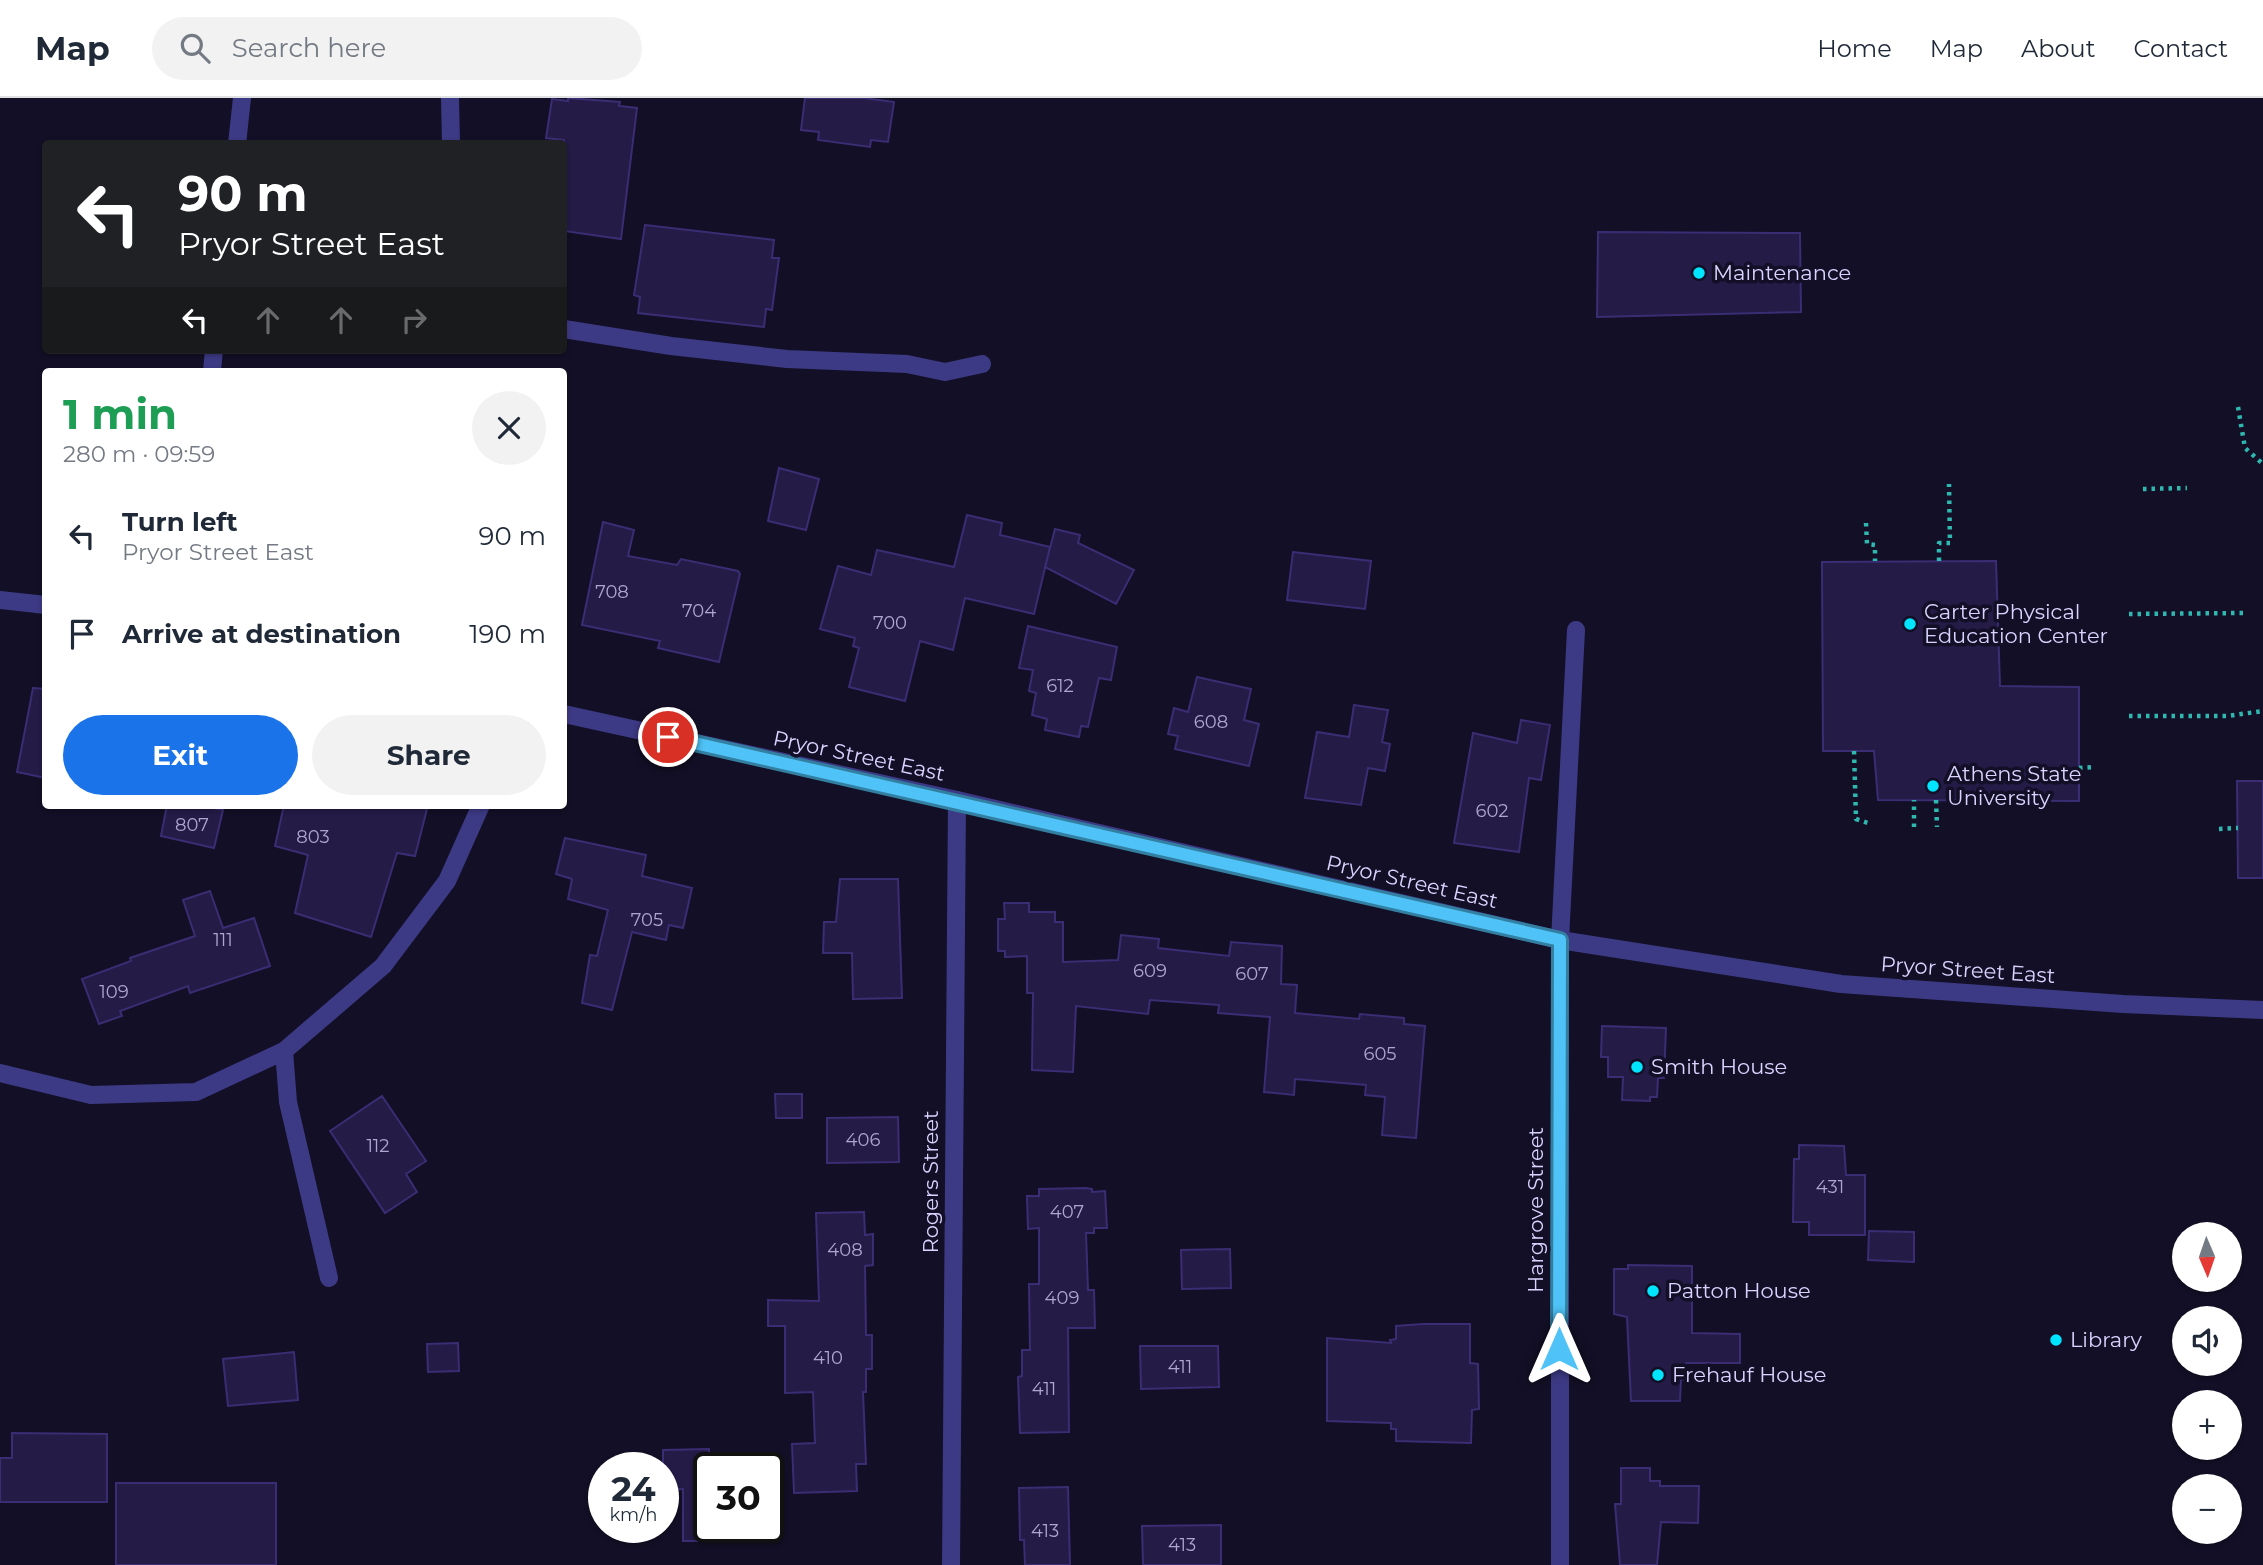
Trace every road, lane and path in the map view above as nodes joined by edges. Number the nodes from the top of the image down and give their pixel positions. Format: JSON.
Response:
{"nodes":[{"id":1,"x":242,"y":98,"type":"edge"},
{"id":2,"x":450,"y":98,"type":"edge"},
{"id":3,"x":237,"y":140,"type":"edge"},
{"id":4,"x":451,"y":140,"type":"edge"},
{"id":5,"x":567,"y":329,"type":"edge"},
{"id":6,"x":982,"y":363,"type":"dead end"},
{"id":7,"x":2238,"y":407,"type":"dead end"},
{"id":8,"x":2263,"y":464,"type":"edge"},
{"id":9,"x":1949,"y":484,"type":"dead end"},
{"id":10,"x":2143,"y":488,"type":"dead end"},
{"id":11,"x":2187,"y":488,"type":"dead end"},
{"id":12,"x":1866,"y":523,"type":"dead end"},
{"id":13,"x":1875,"y":561,"type":"dead end"},
{"id":14,"x":1939,"y":561,"type":"dead end"},
{"id":15,"x":0,"y":600,"type":"edge"},
{"id":16,"x":42,"y":605,"type":"edge"},
{"id":17,"x":2245,"y":613,"type":"dead end"},
{"id":18,"x":2129,"y":614,"type":"dead end"},
{"id":19,"x":1576,"y":630,"type":"dead end"},
{"id":20,"x":2263,"y":711,"type":"edge"},
{"id":21,"x":567,"y":715,"type":"edge"},
{"id":22,"x":2129,"y":716,"type":"dead end"},
{"id":23,"x":1854,"y":751,"type":"dead end"},
{"id":24,"x":2095,"y":767,"type":"dead end"},
{"id":25,"x":2079,"y":768,"type":"dead end"},
{"id":26,"x":957,"y":800,"type":"junction"},
{"id":27,"x":1914,"y":800,"type":"dead end"},
{"id":28,"x":1936,"y":800,"type":"dead end"},
{"id":29,"x":479,"y":809,"type":"edge"},
{"id":30,"x":1871,"y":824,"type":"dead end"},
{"id":31,"x":1914,"y":827,"type":"dead end"},
{"id":32,"x":1937,"y":827,"type":"dead end"},
{"id":33,"x":2219,"y":828,"type":"dead end"},
{"id":34,"x":2238,"y":828,"type":"dead end"},
{"id":35,"x":1560,"y":940,"type":"junction"},
{"id":36,"x":2263,"y":1010,"type":"edge"},
{"id":37,"x":284,"y":1051,"type":"junction"},
{"id":38,"x":0,"y":1073,"type":"edge"},
{"id":39,"x":329,"y":1278,"type":"dead end"},
{"id":40,"x":951,"y":1565,"type":"edge"},
{"id":41,"x":1560,"y":1565,"type":"edge"}],
"edges":[{"from":1,"to":3,"type":"street"},
{"from":2,"to":4,"type":"street"},
{"from":5,"to":6,"type":"street"},
{"from":7,"to":8,"type":"path"},
{"from":9,"to":14,"type":"path"},
{"from":10,"to":11,"type":"path"},
{"from":12,"to":13,"type":"path"},
{"from":15,"to":16,"type":"street"},
{"from":17,"to":18,"type":"path"},
{"from":19,"to":35,"type":"street","name":"Hargrove Street"},
{"from":20,"to":22,"type":"path"},
{"from":21,"to":26,"type":"street","name":"Pryor Street East"},
{"from":23,"to":30,"type":"path"},
{"from":24,"to":25,"type":"path"},
{"from":26,"to":35,"type":"street","name":"Pryor Street East"},
{"from":26,"to":40,"type":"street","name":"Rogers Street"},
{"from":27,"to":31,"type":"path"},
{"from":28,"to":32,"type":"path"},
{"from":29,"to":37,"type":"street"},
{"from":33,"to":34,"type":"path"},
{"from":35,"to":36,"type":"street","name":"Pryor Street East"},
{"from":35,"to":41,"type":"street","name":"Hargrove Street"},
{"from":37,"to":38,"type":"street"},
{"from":37,"to":39,"type":"street"}]}
